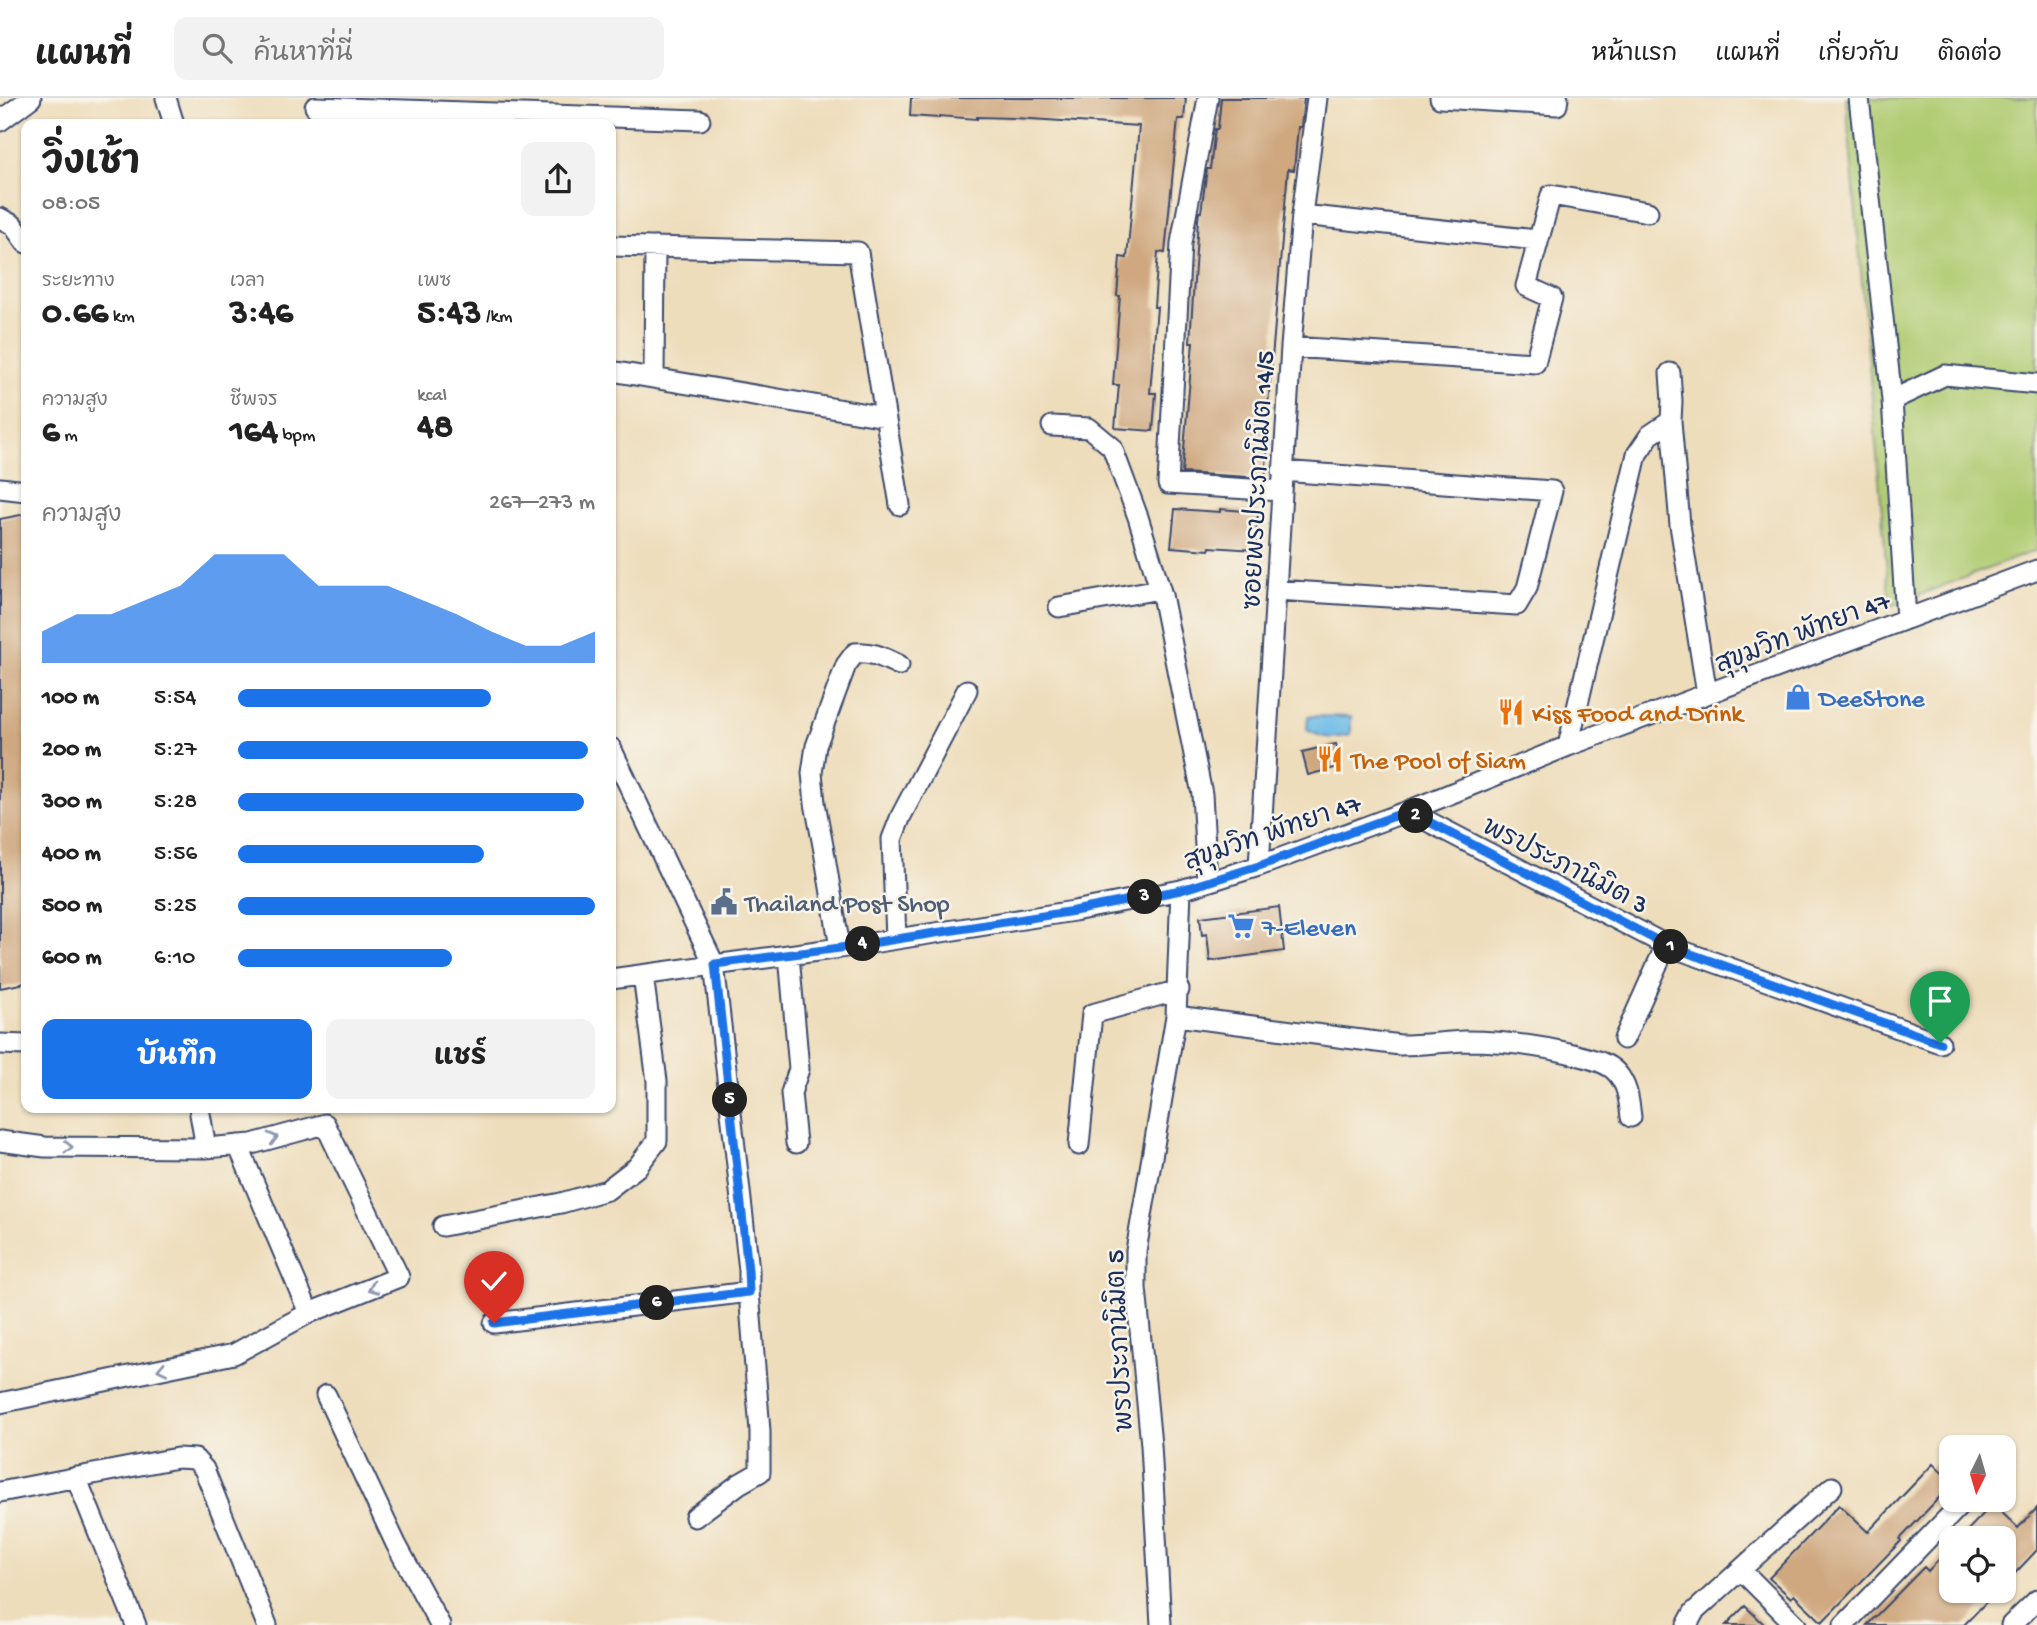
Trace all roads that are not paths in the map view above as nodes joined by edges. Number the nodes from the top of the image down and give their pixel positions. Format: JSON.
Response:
{"nodes":[{"id":1,"x":31,"y":98,"type":"edge"},
{"id":2,"x":166,"y":98,"type":"edge"},
{"id":3,"x":1208,"y":98,"type":"edge"},
{"id":4,"x":1317,"y":98,"type":"edge"},
{"id":5,"x":1440,"y":98,"type":"edge"},
{"id":6,"x":1558,"y":98,"type":"edge"},
{"id":7,"x":1860,"y":98,"type":"edge"},
{"id":8,"x":315,"y":110,"type":"edge"},
{"id":9,"x":172,"y":119,"type":"edge"},
{"id":10,"x":699,"y":120,"type":"dead end"},
{"id":11,"x":0,"y":121,"type":"edge"},
{"id":12,"x":1648,"y":212,"type":"dead end"},
{"id":13,"x":1302,"y":215,"type":"junction"},
{"id":14,"x":0,"y":218,"type":"edge"},
{"id":15,"x":21,"y":236,"type":"edge"},
{"id":16,"x":1537,"y":240,"type":"junction"},
{"id":17,"x":616,"y":246,"type":"edge"},
{"id":18,"x":655,"y":247,"type":"junction"},
{"id":19,"x":1291,"y":347,"type":"junction"},
{"id":20,"x":616,"y":372,"type":"edge"},
{"id":21,"x":1670,"y":373,"type":"dead end"},
{"id":22,"x":654,"y":378,"type":"junction"},
{"id":23,"x":2037,"y":384,"type":"edge"},
{"id":24,"x":1892,"y":400,"type":"junction"},
{"id":25,"x":886,"y":418,"type":"junction"},
{"id":26,"x":1671,"y":421,"type":"junction"},
{"id":27,"x":1052,"y":426,"type":"dead end"},
{"id":28,"x":1282,"y":471,"type":"junction"},
{"id":29,"x":0,"y":488,"type":"edge"},
{"id":30,"x":21,"y":490,"type":"edge"},
{"id":31,"x":1282,"y":491,"type":"junction"},
{"id":32,"x":900,"y":505,"type":"dead end"},
{"id":33,"x":2037,"y":570,"type":"edge"},
{"id":34,"x":1160,"y":589,"type":"junction"},
{"id":35,"x":1276,"y":590,"type":"junction"},
{"id":36,"x":1059,"y":607,"type":"dead end"},
{"id":37,"x":1906,"y":619,"type":"junction"},
{"id":38,"x":899,"y":665,"type":"dead end"},
{"id":39,"x":967,"y":690,"type":"dead end"},
{"id":40,"x":1707,"y":694,"type":"junction"},
{"id":41,"x":1568,"y":746,"type":"junction"},
{"id":42,"x":616,"y":758,"type":"edge"},
{"id":43,"x":1408,"y":811,"type":"junction"},
{"id":44,"x":1259,"y":866,"type":"junction"},
{"id":45,"x":1208,"y":881,"type":"junction"},
{"id":46,"x":1181,"y":890,"type":"junction"},
{"id":47,"x":896,"y":938,"type":"junction"},
{"id":48,"x":1666,"y":945,"type":"junction"},
{"id":49,"x":840,"y":948,"type":"junction"},
{"id":50,"x":789,"y":955,"type":"junction"},
{"id":51,"x":715,"y":964,"type":"junction"},
{"id":52,"x":643,"y":975,"type":"junction"},
{"id":53,"x":616,"y":978,"type":"edge"},
{"id":54,"x":1179,"y":989,"type":"junction"},
{"id":55,"x":1176,"y":1016,"type":"junction"},
{"id":56,"x":1624,"y":1039,"type":"dead end"},
{"id":57,"x":1940,"y":1043,"type":"dead end"},
{"id":58,"x":0,"y":1044,"type":"edge"},
{"id":59,"x":21,"y":1045,"type":"edge"},
{"id":60,"x":200,"y":1113,"type":"edge"},
{"id":61,"x":1631,"y":1117,"type":"dead end"},
{"id":62,"x":0,"y":1140,"type":"edge"},
{"id":63,"x":796,"y":1143,"type":"dead end"},
{"id":64,"x":238,"y":1145,"type":"junction"},
{"id":65,"x":1079,"y":1145,"type":"dead end"},
{"id":66,"x":205,"y":1148,"type":"junction"},
{"id":67,"x":443,"y":1226,"type":"dead end"},
{"id":68,"x":749,"y":1292,"type":"junction"},
{"id":69,"x":309,"y":1313,"type":"junction"},
{"id":70,"x":494,"y":1323,"type":"dead end"},
{"id":71,"x":326,"y":1395,"type":"dead end"},
{"id":72,"x":0,"y":1403,"type":"edge"},
{"id":73,"x":76,"y":1477,"type":"junction"},
{"id":74,"x":1832,"y":1487,"type":"dead end"},
{"id":75,"x":0,"y":1492,"type":"edge"},
{"id":76,"x":1953,"y":1512,"type":"edge"},
{"id":77,"x":695,"y":1517,"type":"dead end"},
{"id":78,"x":1741,"y":1570,"type":"junction"},
{"id":79,"x":2037,"y":1600,"type":"edge"},
{"id":80,"x":136,"y":1625,"type":"edge"},
{"id":81,"x":268,"y":1625,"type":"edge"},
{"id":82,"x":440,"y":1625,"type":"edge"},
{"id":83,"x":1161,"y":1625,"type":"edge"},
{"id":84,"x":1687,"y":1625,"type":"edge"},
{"id":85,"x":1796,"y":1625,"type":"edge"},
{"id":86,"x":1844,"y":1625,"type":"edge"},
{"id":87,"x":2011,"y":1625,"type":"edge"}],
"edges":[{"from":1,"to":11,"type":"street"},
{"from":2,"to":9,"type":"street"},
{"from":3,"to":31,"type":"street"},
{"from":4,"to":13,"type":"street","name":"ซอยพรประภานิมิต 14/5"},
{"from":5,"to":6,"type":"street"},
{"from":7,"to":24,"type":"street"},
{"from":8,"to":10,"type":"street"},
{"from":12,"to":16,"type":"street"},
{"from":13,"to":16,"type":"street"},
{"from":13,"to":19,"type":"street","name":"ซอยพรประภานิมิต 14/5"},
{"from":14,"to":15,"type":"street"},
{"from":16,"to":19,"type":"street"},
{"from":17,"to":18,"type":"street"},
{"from":18,"to":22,"type":"street"},
{"from":18,"to":25,"type":"street"},
{"from":19,"to":28,"type":"street","name":"ซอยพรประภานิมิต 14/5"},
{"from":20,"to":22,"type":"street"},
{"from":21,"to":26,"type":"street"},
{"from":22,"to":25,"type":"street"},
{"from":23,"to":24,"type":"street"},
{"from":24,"to":37,"type":"street"},
{"from":25,"to":32,"type":"street"},
{"from":26,"to":40,"type":"street"},
{"from":26,"to":41,"type":"street"},
{"from":27,"to":34,"type":"street"},
{"from":28,"to":31,"type":"street","name":"ซอยพรประภานิมิต 14/5"},
{"from":28,"to":35,"type":"street"},
{"from":29,"to":30,"type":"street"},
{"from":31,"to":35,"type":"street","name":"ซอยพรประภานิมิต 14/5"},
{"from":33,"to":37,"type":"street","name":"สุขุมวิท พัทยา 47"},
{"from":34,"to":36,"type":"street"},
{"from":34,"to":45,"type":"street"},
{"from":35,"to":44,"type":"street","name":"ซอยพรประภานิมิต 14/5"},
{"from":37,"to":40,"type":"street","name":"สุขุมวิท พัทยา 47"},
{"from":38,"to":49,"type":"street"},
{"from":39,"to":47,"type":"street"},
{"from":40,"to":41,"type":"street","name":"สุขุมวิท พัทยา 47"},
{"from":41,"to":43,"type":"street","name":"สุขุมวิท พัทยา 47"},
{"from":42,"to":51,"type":"street"},
{"from":43,"to":44,"type":"street","name":"สุขุมวิท พัทยา 47"},
{"from":43,"to":48,"type":"street","name":"พรประภานิมิต 3"},
{"from":44,"to":45,"type":"street","name":"สุขุมวิท พัทยา 47"},
{"from":45,"to":46,"type":"street","name":"สุขุมวิท พัทยา 47"},
{"from":46,"to":47,"type":"street","name":"สุขุมวิท พัทยา 47"},
{"from":46,"to":54,"type":"street","name":"พรประภานิมิต 5"},
{"from":47,"to":49,"type":"street","name":"สุขุมวิท พัทยา 47"},
{"from":48,"to":56,"type":"street"},
{"from":48,"to":57,"type":"street","name":"พรประภานิมิต 3"},
{"from":49,"to":50,"type":"street","name":"สุขุมวิท พัทยา 47"},
{"from":50,"to":51,"type":"street","name":"สุขุมวิท พัทยา 47"},
{"from":50,"to":63,"type":"street"},
{"from":51,"to":52,"type":"street","name":"สุขุมวิท พัทยา 47"},
{"from":51,"to":68,"type":"street"},
{"from":52,"to":53,"type":"street","name":"สุขุมวิท พัทยา 47"},
{"from":52,"to":67,"type":"street"},
{"from":54,"to":55,"type":"street","name":"พรประภานิมิต 5"},
{"from":54,"to":65,"type":"street"},
{"from":55,"to":61,"type":"street"},
{"from":55,"to":83,"type":"street","name":"พรประภานิมิต 5"},
{"from":58,"to":59,"type":"street"},
{"from":60,"to":66,"type":"street"},
{"from":62,"to":66,"type":"street","one_way":true},
{"from":64,"to":66,"type":"street"},
{"from":64,"to":69,"type":"street"},
{"from":64,"to":69,"type":"street","one_way":true},
{"from":68,"to":70,"type":"street"},
{"from":68,"to":77,"type":"street"},
{"from":69,"to":72,"type":"street","one_way":true},
{"from":71,"to":82,"type":"street"},
{"from":73,"to":75,"type":"street"},
{"from":73,"to":80,"type":"street"},
{"from":73,"to":81,"type":"street"},
{"from":74,"to":78,"type":"street"},
{"from":76,"to":86,"type":"street"},
{"from":78,"to":84,"type":"street"},
{"from":78,"to":85,"type":"street"},
{"from":79,"to":87,"type":"street"}]}
